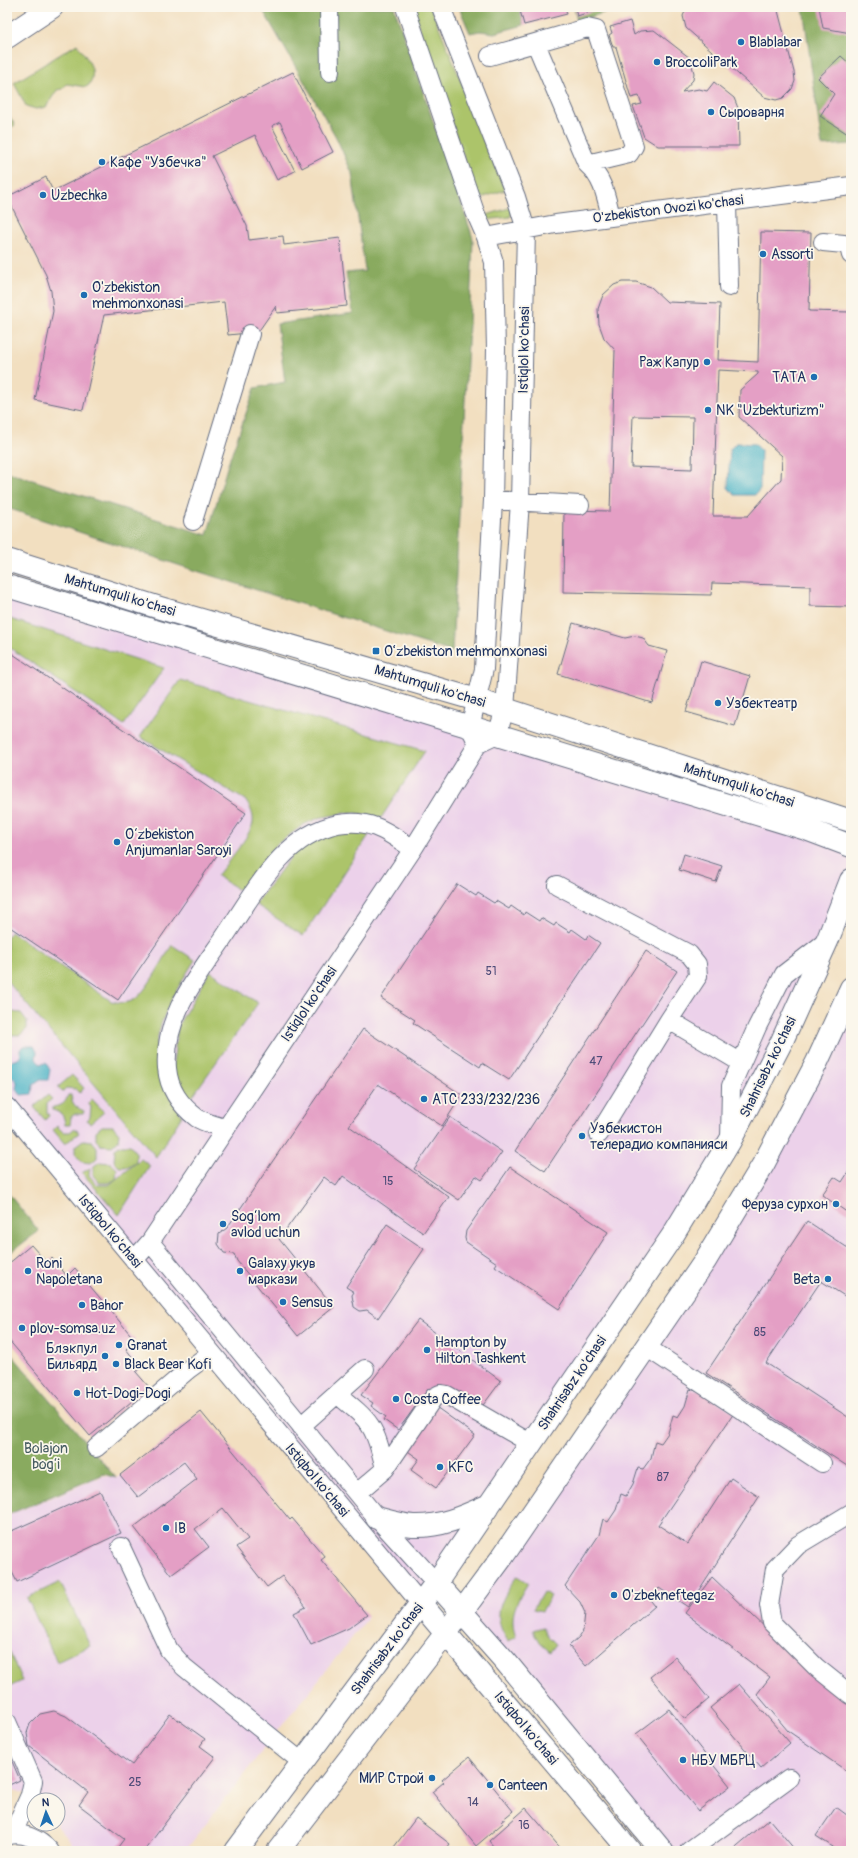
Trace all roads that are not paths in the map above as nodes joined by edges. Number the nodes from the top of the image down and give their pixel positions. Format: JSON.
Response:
{"nodes":[{"id":1,"x":52,"y":7,"type":"edge"},
{"id":2,"x":329,"y":7,"type":"edge"},
{"id":3,"x":405,"y":7,"type":"edge"},
{"id":4,"x":440,"y":7,"type":"edge"},
{"id":5,"x":7,"y":37,"type":"edge"},
{"id":6,"x":536,"y":44,"type":"junction"},
{"id":7,"x":490,"y":56,"type":"dead end"},
{"id":8,"x":330,"y":72,"type":"dead end"},
{"id":9,"x":587,"y":164,"type":"junction"},
{"id":10,"x":851,"y":186,"type":"edge"},
{"id":11,"x":727,"y":202,"type":"junction"},
{"id":12,"x":611,"y":217,"type":"junction"},
{"id":13,"x":526,"y":230,"type":"junction"},
{"id":14,"x":486,"y":238,"type":"junction"},
{"id":15,"x":823,"y":242,"type":"dead end"},
{"id":16,"x":851,"y":255,"type":"edge"},
{"id":17,"x":729,"y":286,"type":"dead end"},
{"id":18,"x":250,"y":334,"type":"dead end"},
{"id":19,"x":493,"y":500,"type":"junction"},
{"id":20,"x":520,"y":502,"type":"junction"},
{"id":21,"x":580,"y":504,"type":"dead end"},
{"id":22,"x":194,"y":521,"type":"dead end"},
{"id":23,"x":7,"y":560,"type":"edge"},
{"id":24,"x":7,"y":586,"type":"edge"},
{"id":25,"x":477,"y":700,"type":"junction"},
{"id":26,"x":505,"y":709,"type":"junction"},
{"id":27,"x":482,"y":735,"type":"junction"},
{"id":28,"x":851,"y":821,"type":"edge"},
{"id":29,"x":851,"y":846,"type":"edge"},
{"id":30,"x":413,"y":849,"type":"junction"},
{"id":31,"x":851,"y":880,"type":"edge"},
{"id":32,"x":557,"y":885,"type":"dead end"},
{"id":33,"x":828,"y":939,"type":"junction"},
{"id":34,"x":851,"y":988,"type":"edge"},
{"id":35,"x":670,"y":1020,"type":"junction"},
{"id":36,"x":740,"y":1062,"type":"junction"},
{"id":37,"x":7,"y":1107,"type":"edge"},
{"id":38,"x":226,"y":1129,"type":"junction"},
{"id":39,"x":599,"y":1134,"type":"dead end"},
{"id":40,"x":730,"y":1141,"type":"junction"},
{"id":41,"x":150,"y":1242,"type":"junction"},
{"id":42,"x":134,"y":1260,"type":"junction"},
{"id":43,"x":646,"y":1347,"type":"junction"},
{"id":44,"x":211,"y":1353,"type":"junction"},
{"id":45,"x":365,"y":1369,"type":"dead end"},
{"id":46,"x":337,"y":1394,"type":"junction"},
{"id":47,"x":301,"y":1426,"type":"junction"},
{"id":48,"x":530,"y":1444,"type":"junction"},
{"id":49,"x":96,"y":1448,"type":"dead end"},
{"id":50,"x":822,"y":1463,"type":"dead end"},
{"id":51,"x":385,"y":1469,"type":"junction"},
{"id":52,"x":357,"y":1493,"type":"junction"},
{"id":53,"x":488,"y":1505,"type":"junction"},
{"id":54,"x":851,"y":1513,"type":"edge"},
{"id":55,"x":377,"y":1518,"type":"junction"},
{"id":56,"x":121,"y":1547,"type":"dead end"},
{"id":57,"x":436,"y":1583,"type":"junction"},
{"id":58,"x":421,"y":1604,"type":"junction"},
{"id":59,"x":462,"y":1612,"type":"junction"},
{"id":60,"x":446,"y":1632,"type":"junction"},
{"id":61,"x":851,"y":1695,"type":"edge"},
{"id":62,"x":7,"y":1722,"type":"edge"},
{"id":63,"x":303,"y":1763,"type":"junction"},
{"id":64,"x":789,"y":1778,"type":"dead end"},
{"id":65,"x":10,"y":1834,"type":"edge"},
{"id":66,"x":50,"y":1851,"type":"edge"},
{"id":67,"x":236,"y":1851,"type":"edge"},
{"id":68,"x":278,"y":1851,"type":"edge"},
{"id":69,"x":630,"y":1851,"type":"edge"},
{"id":70,"x":662,"y":1851,"type":"edge"},
{"id":71,"x":689,"y":1851,"type":"edge"}],
"edges":[{"from":1,"to":5,"type":"main road"},
{"from":2,"to":8,"type":"street"},
{"from":3,"to":14,"type":"street","name":"Istiqlol ko'chasi"},
{"from":4,"to":13,"type":"street","name":"Istiqlol ko'chasi"},
{"from":6,"to":7,"type":"street"},
{"from":6,"to":9,"type":"street"},
{"from":6,"to":9,"type":"street"},
{"from":9,"to":12,"type":"street"},
{"from":10,"to":11,"type":"street","name":"O'zbekiston Ovozi ko'chasi"},
{"from":11,"to":12,"type":"street","name":"O'zbekiston Ovozi ko'chasi"},
{"from":11,"to":17,"type":"street"},
{"from":12,"to":13,"type":"street","name":"O'zbekiston Ovozi ko'chasi"},
{"from":13,"to":14,"type":"street","name":"O'zbekiston Ovozi ko'chasi"},
{"from":13,"to":20,"type":"street","name":"Istiqlol ko'chasi"},
{"from":14,"to":19,"type":"street","name":"Istiqlol ko'chasi"},
{"from":15,"to":16,"type":"street"},
{"from":18,"to":22,"type":"street"},
{"from":19,"to":20,"type":"street"},
{"from":19,"to":25,"type":"street","name":"Istiqlol ko'chasi"},
{"from":20,"to":21,"type":"street"},
{"from":20,"to":26,"type":"street","name":"Istiqlol ko'chasi"},
{"from":23,"to":25,"type":"main road","name":"Mahtumquli ko'chasi"},
{"from":24,"to":27,"type":"main road","name":"Mahtumquli ko'chasi"},
{"from":25,"to":26,"type":"main road","name":"Mahtumquli ko'chasi"},
{"from":25,"to":27,"type":"street","name":"Istiqlol ko'chasi"},
{"from":26,"to":27,"type":"street","name":"Istiqlol ko'chasi"},
{"from":26,"to":28,"type":"main road","name":"Mahtumquli ko'chasi"},
{"from":27,"to":29,"type":"main road","name":"Mahtumquli ko'chasi"},
{"from":27,"to":30,"type":"street","name":"Istiqlol ko'chasi"},
{"from":30,"to":38,"type":"street","name":"Istiqlol ko'chasi"},
{"from":30,"to":38,"type":"street"},
{"from":31,"to":33,"type":"main road","name":"Shahrisabz ko'chasi"},
{"from":32,"to":35,"type":"street"},
{"from":33,"to":36,"type":"street"},
{"from":33,"to":40,"type":"main road","name":"Shahrisabz ko'chasi"},
{"from":34,"to":43,"type":"main road"},
{"from":35,"to":36,"type":"street"},
{"from":35,"to":39,"type":"street"},
{"from":36,"to":40,"type":"street"},
{"from":37,"to":42,"type":"street","name":"Istiqbol ko'chasi"},
{"from":38,"to":41,"type":"street","name":"Istiqlol ko'chasi"},
{"from":40,"to":48,"type":"main road","name":"Shahrisabz ko'chasi"},
{"from":41,"to":42,"type":"street","name":"Istiqlol ko'chasi"},
{"from":41,"to":47,"type":"street","name":"Istiqbol ko'chasi"},
{"from":42,"to":44,"type":"street","name":"Istiqbol ko'chasi"},
{"from":43,"to":50,"type":"street"},
{"from":43,"to":59,"type":"main road"},
{"from":44,"to":49,"type":"street"},
{"from":44,"to":58,"type":"street","name":"Istiqbol ko'chasi"},
{"from":45,"to":46,"type":"street"},
{"from":46,"to":47,"type":"street"},
{"from":46,"to":51,"type":"street"},
{"from":47,"to":52,"type":"street","name":"Istiqbol ko'chasi"},
{"from":48,"to":51,"type":"street"},
{"from":48,"to":53,"type":"main road","name":"Shahrisabz ko'chasi"},
{"from":51,"to":52,"type":"street"},
{"from":52,"to":55,"type":"street","name":"Istiqbol ko'chasi"},
{"from":53,"to":55,"type":"main road"},
{"from":53,"to":57,"type":"main road","name":"Shahrisabz ko'chasi"},
{"from":54,"to":61,"type":"street"},
{"from":55,"to":57,"type":"street","name":"Istiqbol ko'chasi"},
{"from":56,"to":63,"type":"street"},
{"from":57,"to":58,"type":"main road","name":"Shahrisabz ko'chasi"},
{"from":57,"to":59,"type":"main road","name":"Istiqbol ko'chasi"},
{"from":58,"to":60,"type":"main road","name":"Istiqbol ko'chasi"},
{"from":58,"to":63,"type":"main road","name":"Shahrisabz ko'chasi"},
{"from":59,"to":60,"type":"main road"},
{"from":59,"to":70,"type":"main road","name":"Istiqbol ko'chasi"},
{"from":60,"to":68,"type":"main road"},
{"from":60,"to":69,"type":"main road","name":"Istiqbol ko'chasi"},
{"from":62,"to":65,"type":"street"},
{"from":63,"to":67,"type":"main road","name":"Shahrisabz ko'chasi"},
{"from":64,"to":71,"type":"street"},
{"from":65,"to":66,"type":"street"}]}
